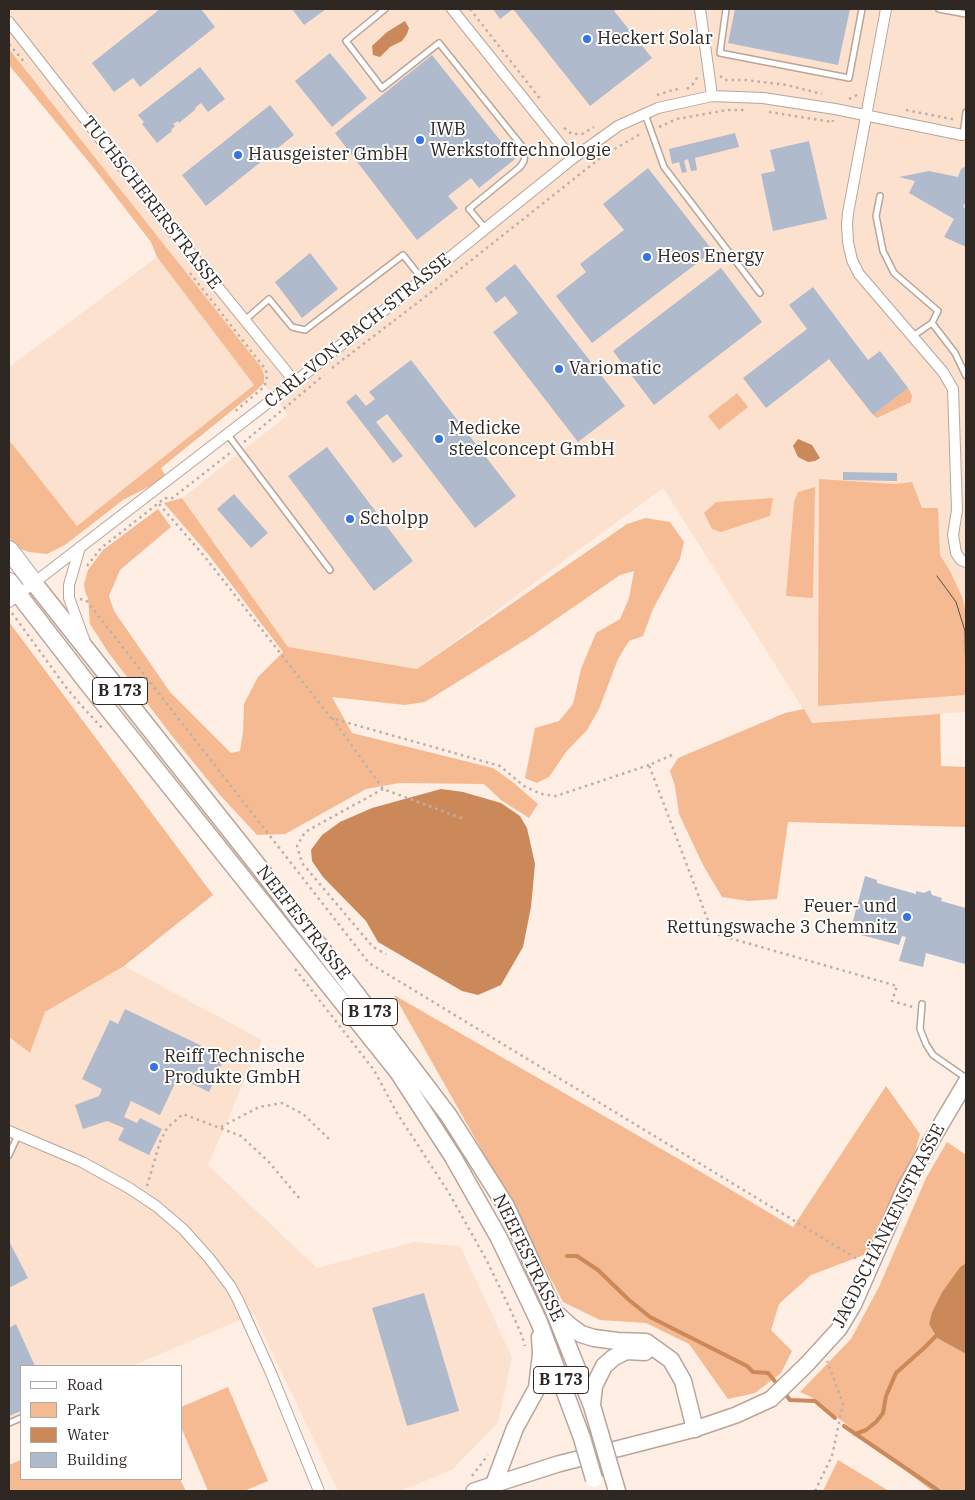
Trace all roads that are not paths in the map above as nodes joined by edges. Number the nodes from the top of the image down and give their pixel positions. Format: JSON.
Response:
{"nodes":[{"id":1,"x":385,"y":9,"type":"edge"},
{"id":2,"x":452,"y":9,"type":"edge"},
{"id":3,"x":700,"y":9,"type":"edge"},
{"id":4,"x":726,"y":9,"type":"edge"},
{"id":5,"x":862,"y":9,"type":"edge"},
{"id":6,"x":886,"y":9,"type":"edge"},
{"id":7,"x":939,"y":9,"type":"edge"},
{"id":8,"x":966,"y":14,"type":"edge"},
{"id":9,"x":9,"y":22,"type":"edge"},
{"id":10,"x":712,"y":96,"type":"junction"},
{"id":11,"x":966,"y":112,"type":"edge"},
{"id":12,"x":645,"y":114,"type":"junction"},
{"id":13,"x":866,"y":115,"type":"junction"},
{"id":14,"x":964,"y":135,"type":"edge"},
{"id":15,"x":572,"y":160,"type":"junction"},
{"id":16,"x":880,"y":196,"type":"dead end"},
{"id":17,"x":486,"y":229,"type":"junction"},
{"id":18,"x":423,"y":280,"type":"junction"},
{"id":19,"x":760,"y":293,"type":"dead end"},
{"id":20,"x":245,"y":320,"type":"junction"},
{"id":21,"x":932,"y":324,"type":"junction"},
{"id":22,"x":912,"y":336,"type":"junction"},
{"id":23,"x":966,"y":376,"type":"edge"},
{"id":24,"x":295,"y":382,"type":"junction"},
{"id":25,"x":228,"y":434,"type":"junction"},
{"id":26,"x":957,"y":510,"type":"junction"},
{"id":27,"x":966,"y":517,"type":"edge"},
{"id":28,"x":80,"y":547,"type":"junction"},
{"id":29,"x":9,"y":550,"type":"edge"},
{"id":30,"x":966,"y":562,"type":"edge"},
{"id":31,"x":330,"y":570,"type":"dead end"},
{"id":32,"x":34,"y":583,"type":"junction"},
{"id":33,"x":11,"y":597,"type":"edge"},
{"id":34,"x":87,"y":649,"type":"junction"},
{"id":35,"x":922,"y":1007,"type":"road end"},
{"id":36,"x":966,"y":1080,"type":"edge"},
{"id":37,"x":13,"y":1133,"type":"edge"},
{"id":38,"x":9,"y":1155,"type":"edge"},
{"id":39,"x":554,"y":1311,"type":"junction"},
{"id":40,"x":539,"y":1322,"type":"junction"},
{"id":41,"x":671,"y":1360,"type":"junction"},
{"id":42,"x":592,"y":1406,"type":"junction"},
{"id":43,"x":695,"y":1429,"type":"junction"},
{"id":44,"x":503,"y":1485,"type":"edge"},
{"id":45,"x":595,"y":1485,"type":"edge"},
{"id":46,"x":319,"y":1491,"type":"edge"},
{"id":47,"x":474,"y":1491,"type":"edge"},
{"id":48,"x":617,"y":1491,"type":"edge"}],
"edges":[{"from":1,"to":17,"type":"lane"},
{"from":2,"to":15,"type":"street"},
{"from":3,"to":10,"type":"street"},
{"from":4,"to":5,"type":"lane"},
{"from":6,"to":13,"type":"street"},
{"from":7,"to":8,"type":"lane"},
{"from":9,"to":20,"type":"street","name":"TUCHSCHERERSTRASSE"},
{"from":10,"to":12,"type":"street","name":"CARL-VON-BACH-STRASSE"},
{"from":10,"to":13,"type":"street","name":"CARL-VON-BACH-STRASSE"},
{"from":11,"to":14,"type":"lane"},
{"from":12,"to":15,"type":"street","name":"CARL-VON-BACH-STRASSE"},
{"from":12,"to":19,"type":"lane"},
{"from":13,"to":14,"type":"street","name":"CARL-VON-BACH-STRASSE"},
{"from":13,"to":22,"type":"street"},
{"from":15,"to":17,"type":"street","name":"CARL-VON-BACH-STRASSE"},
{"from":16,"to":21,"type":"lane"},
{"from":17,"to":18,"type":"street","name":"CARL-VON-BACH-STRASSE"},
{"from":18,"to":20,"type":"lane"},
{"from":18,"to":24,"type":"street","name":"CARL-VON-BACH-STRASSE"},
{"from":20,"to":24,"type":"street","name":"TUCHSCHERERSTRASSE"},
{"from":21,"to":22,"type":"lane"},
{"from":21,"to":23,"type":"lane"},
{"from":22,"to":26,"type":"street"},
{"from":24,"to":25,"type":"street","name":"CARL-VON-BACH-STRASSE"},
{"from":25,"to":28,"type":"street","name":"CARL-VON-BACH-STRASSE"},
{"from":25,"to":31,"type":"lane"},
{"from":26,"to":27,"type":"street"},
{"from":26,"to":30,"type":"street"},
{"from":28,"to":32,"type":"street","name":"CARL-VON-BACH-STRASSE"},
{"from":28,"to":34,"type":"street"},
{"from":29,"to":32,"type":"highway","name":"NEEFESTRASSE","number":"B 173"},
{"from":32,"to":33,"type":"street","name":"CARL-VON-BACH-STRASSE"},
{"from":32,"to":34,"type":"main road","name":"NEEFESTRASSE","number":"B 173"},
{"from":33,"to":40,"type":"main road","name":"NEEFESTRASSE","number":"B 173"},
{"from":34,"to":39,"type":"main road","name":"NEEFESTRASSE","number":"B 173"},
{"from":35,"to":36,"type":"lane"},
{"from":36,"to":43,"type":"main road","name":"JAGDSCHÄNKENSTRASSE"},
{"from":37,"to":38,"type":"lane"},
{"from":37,"to":46,"type":"street"},
{"from":39,"to":41,"type":"main road"},
{"from":39,"to":42,"type":"main road","name":"NEEFESTRASSE","number":"B 173"},
{"from":40,"to":44,"type":"main road"},
{"from":40,"to":45,"type":"main road","name":"NEEFESTRASSE","number":"B 173","bridge":true},
{"from":41,"to":42,"type":"main road"},
{"from":41,"to":43,"type":"main road"},
{"from":42,"to":48,"type":"main road","name":"NEEFESTRASSE","number":"B 173","bridge":true},
{"from":43,"to":44,"type":"main road","name":"JAGDSCHÄNKENSTRASSE"},
{"from":44,"to":47,"type":"main road","name":"JAGDSCHÄNKENSTRASSE"}]}
